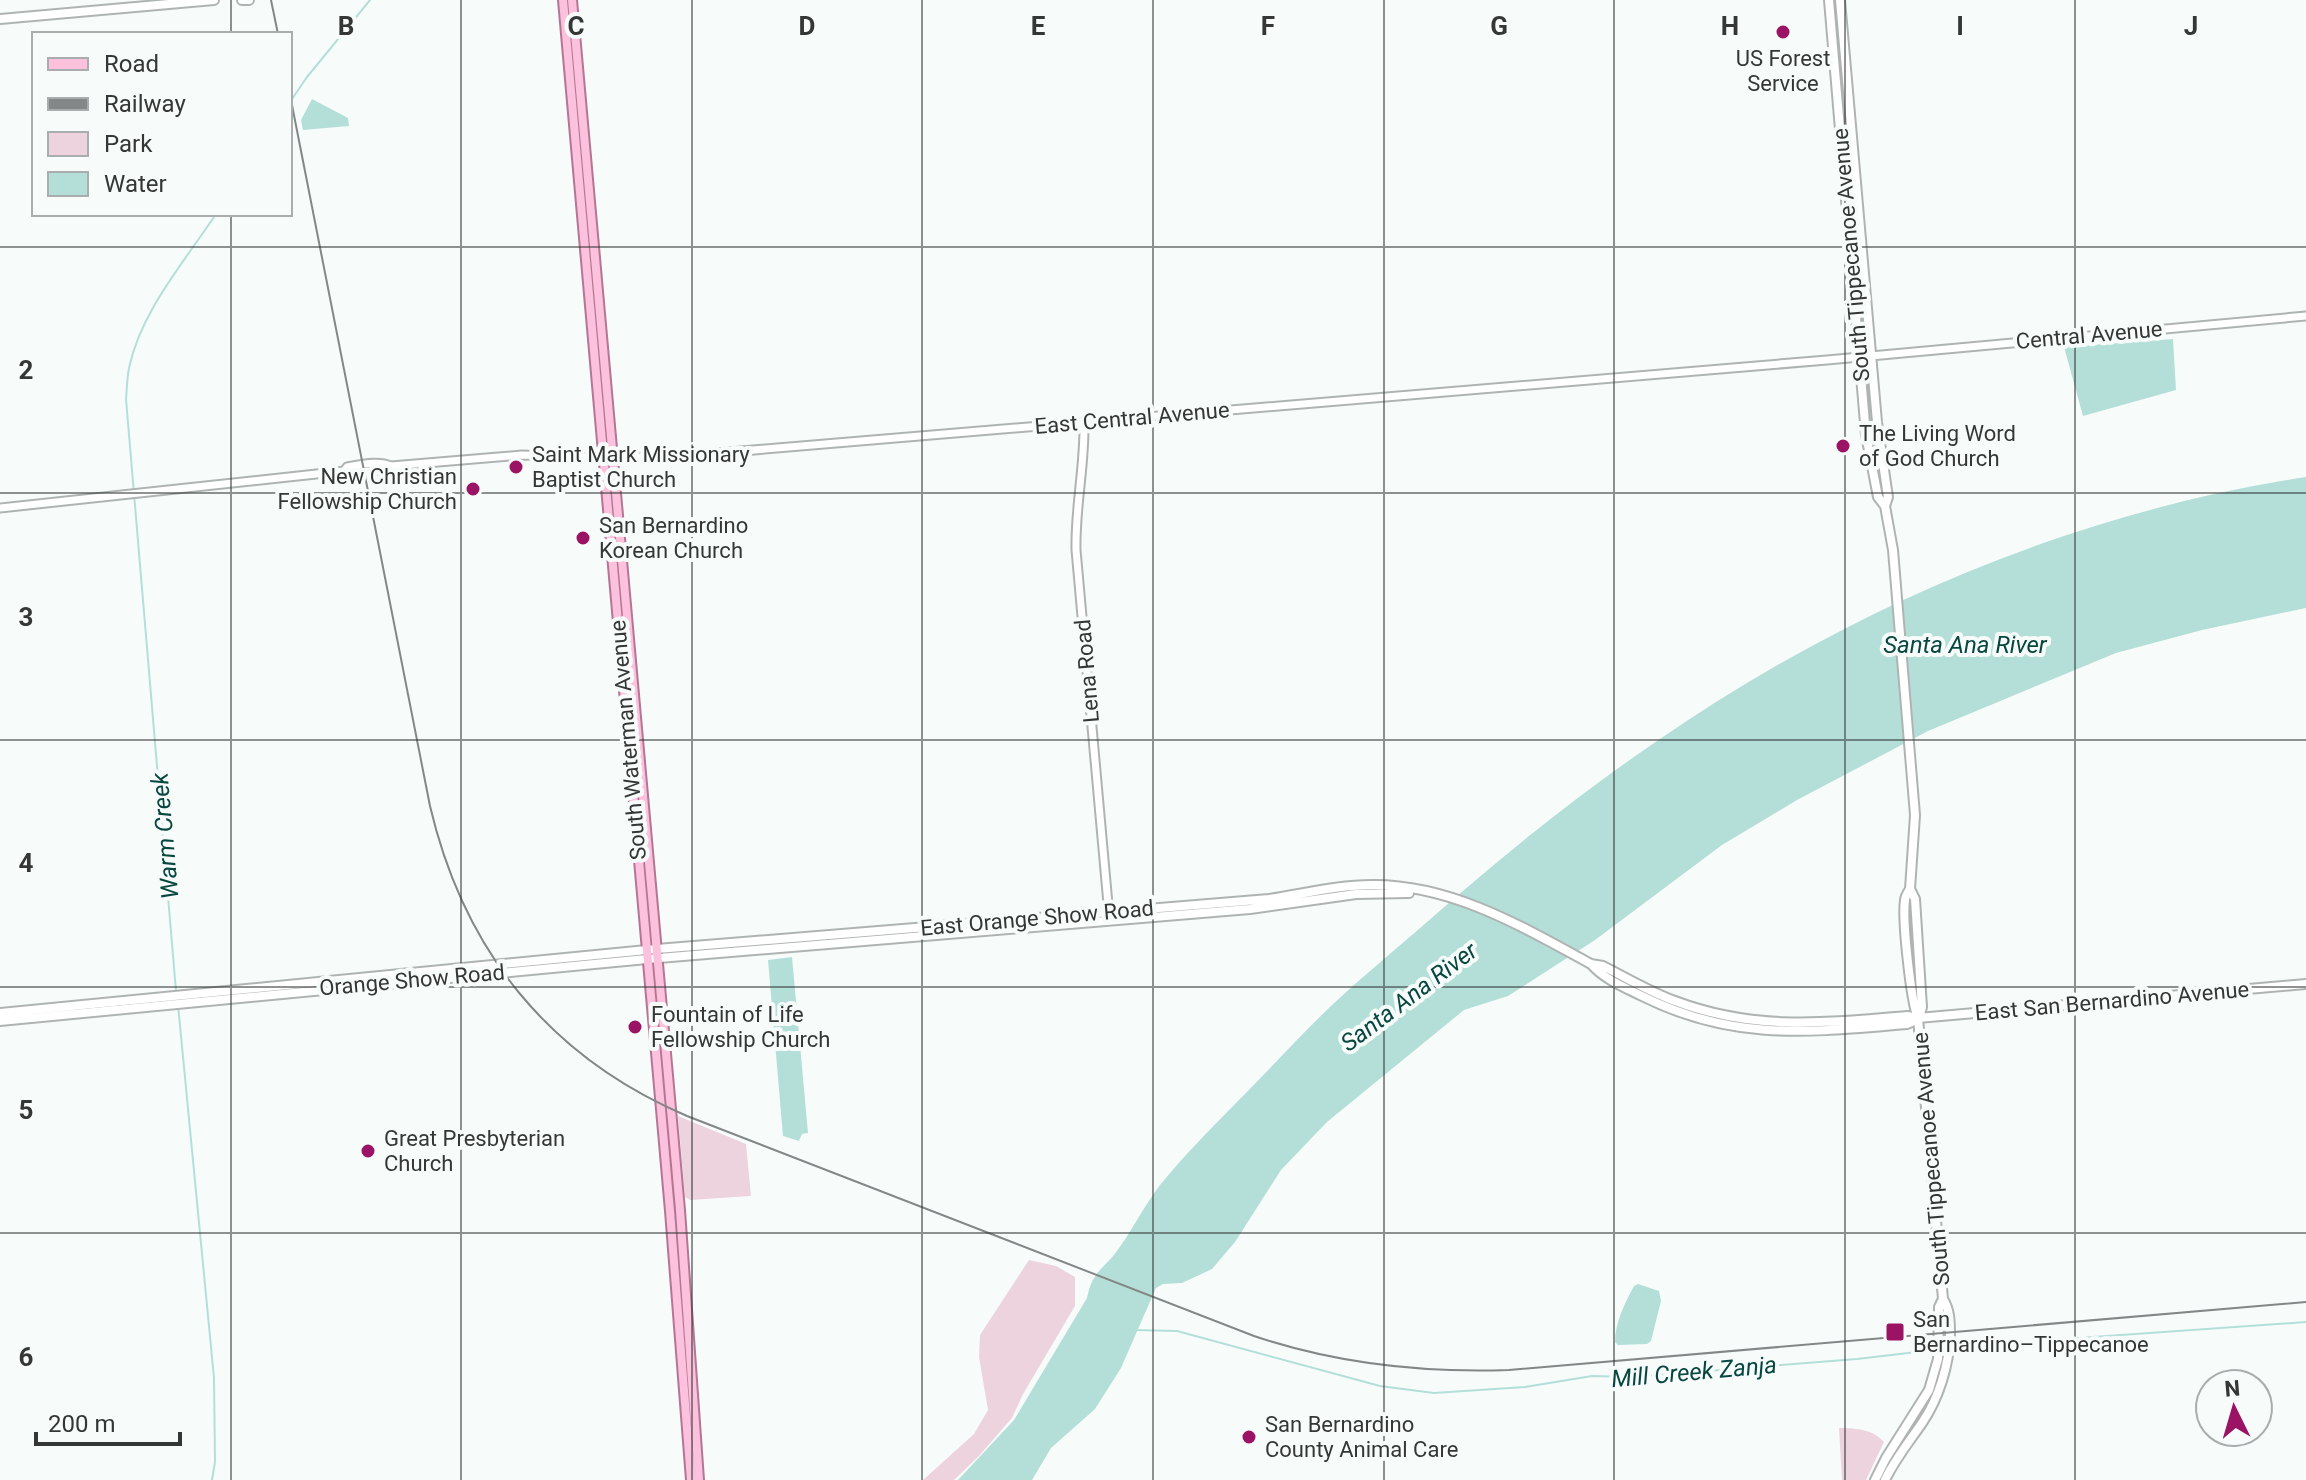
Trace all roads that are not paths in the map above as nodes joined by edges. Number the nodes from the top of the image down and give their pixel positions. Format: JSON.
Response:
{"nodes":[{"id":1,"x":214,"y":0,"type":"edge"},
{"id":2,"x":242,"y":0,"type":"edge"},
{"id":3,"x":249,"y":0,"type":"edge"},
{"id":4,"x":563,"y":0,"type":"edge"},
{"id":5,"x":572,"y":0,"type":"edge"},
{"id":6,"x":1829,"y":0,"type":"edge"},
{"id":7,"x":1840,"y":0,"type":"edge"},
{"id":8,"x":142,"y":3,"type":"edge"},
{"id":9,"x":0,"y":19,"type":"edge"},
{"id":10,"x":1850,"y":95,"type":"junction"},
{"id":11,"x":1837,"y":97,"type":"junction"},
{"id":12,"x":2306,"y":316,"type":"edge"},
{"id":13,"x":590,"y":321,"type":"junction"},
{"id":14,"x":1872,"y":355,"type":"junction"},
{"id":15,"x":1860,"y":357,"type":"junction"},
{"id":16,"x":604,"y":361,"type":"junction"},
{"id":17,"x":1084,"y":422,"type":"junction"},
{"id":18,"x":603,"y":458,"type":"junction"},
{"id":19,"x":613,"y":458,"type":"junction"},
{"id":20,"x":1885,"y":506,"type":"junction"},
{"id":21,"x":0,"y":508,"type":"edge"},
{"id":22,"x":1109,"y":917,"type":"junction"},
{"id":23,"x":657,"y":954,"type":"junction"},
{"id":24,"x":647,"y":955,"type":"junction"},
{"id":25,"x":2306,"y":984,"type":"edge"},
{"id":26,"x":132,"y":1003,"type":"junction"},
{"id":27,"x":0,"y":1013,"type":"edge"},
{"id":28,"x":1918,"y":1018,"type":"junction"},
{"id":29,"x":0,"y":1021,"type":"edge"},
{"id":30,"x":1945,"y":1341,"type":"junction"},
{"id":31,"x":1901,"y":1443,"type":"junction"},
{"id":32,"x":691,"y":1480,"type":"edge"},
{"id":33,"x":699,"y":1480,"type":"edge"},
{"id":34,"x":1875,"y":1480,"type":"edge"},
{"id":35,"x":1885,"y":1480,"type":"edge"}],
"edges":[{"from":1,"to":8,"type":"main road"},
{"from":2,"to":3,"type":"main road"},
{"from":4,"to":13,"type":"main road","name":"South Waterman Avenue"},
{"from":5,"to":16,"type":"main road","name":"South Waterman Avenue"},
{"from":6,"to":11,"type":"main road","name":"South Tippecanoe Avenue"},
{"from":7,"to":10,"type":"main road","name":"South Tippecanoe Avenue"},
{"from":8,"to":9,"type":"main road"},
{"from":10,"to":11,"type":"main road"},
{"from":10,"to":14,"type":"main road","name":"South Tippecanoe Avenue"},
{"from":11,"to":15,"type":"main road","name":"South Tippecanoe Avenue"},
{"from":12,"to":14,"type":"street","name":"Central Avenue"},
{"from":13,"to":16,"type":"main road"},
{"from":13,"to":18,"type":"main road","name":"South Waterman Avenue"},
{"from":14,"to":15,"type":"street","name":"East Central Avenue"},
{"from":14,"to":20,"type":"main road","name":"South Tippecanoe Avenue"},
{"from":15,"to":17,"type":"street","name":"East Central Avenue"},
{"from":15,"to":20,"type":"main road","name":"South Tippecanoe Avenue"},
{"from":16,"to":19,"type":"main road","name":"South Waterman Avenue"},
{"from":17,"to":19,"type":"street","name":"East Central Avenue"},
{"from":17,"to":22,"type":"street","name":"Lena Road"},
{"from":18,"to":19,"type":"street","name":"East Central Avenue"},
{"from":18,"to":21,"type":"street","name":"East Central Avenue"},
{"from":18,"to":24,"type":"main road","name":"South Waterman Avenue"},
{"from":19,"to":23,"type":"main road","name":"South Waterman Avenue"},
{"from":20,"to":28,"type":"main road","name":"South Tippecanoe Avenue"},
{"from":22,"to":23,"type":"main road","name":"East Orange Show Road"},
{"from":22,"to":28,"type":"main road","name":"East Orange Show Road"},
{"from":23,"to":24,"type":"main road","name":"East Orange Show Road"},
{"from":23,"to":33,"type":"main road","name":"South Waterman Avenue"},
{"from":24,"to":26,"type":"main road","name":"Orange Show Road"},
{"from":24,"to":32,"type":"main road","name":"South Waterman Avenue"},
{"from":25,"to":28,"type":"main road","name":"East San Bernardino Avenue"},
{"from":26,"to":27,"type":"main road"},
{"from":26,"to":29,"type":"main road"},
{"from":28,"to":30,"type":"main road","name":"South Tippecanoe Avenue"},
{"from":30,"to":31,"type":"main road","name":"South Tippecanoe Avenue"},
{"from":30,"to":31,"type":"main road","name":"South Tippecanoe Avenue"},
{"from":31,"to":34,"type":"main road","name":"South Tippecanoe Avenue"},
{"from":31,"to":35,"type":"main road","name":"South Tippecanoe Avenue"}]}
